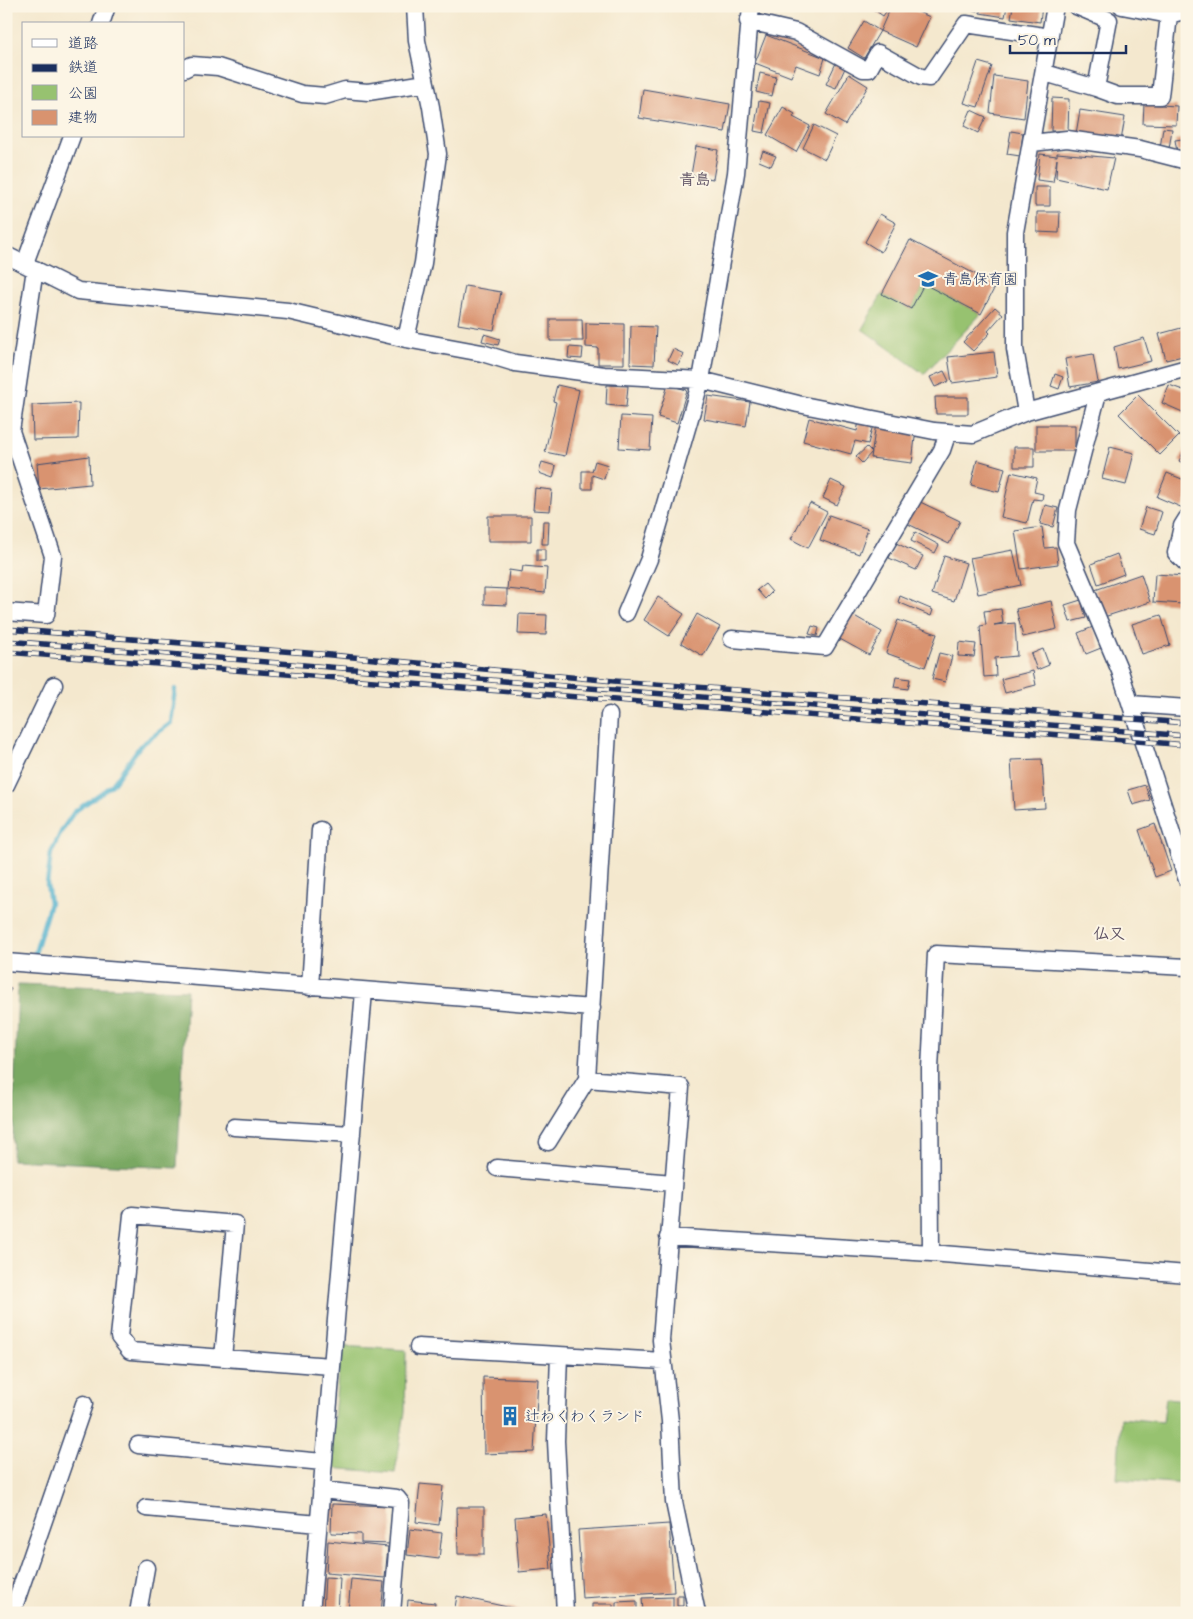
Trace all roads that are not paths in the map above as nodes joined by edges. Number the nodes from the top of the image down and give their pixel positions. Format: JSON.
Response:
{"nodes":[{"id":1,"x":107,"y":6,"type":"edge"},
{"id":2,"x":415,"y":6,"type":"edge"},
{"id":3,"x":1055,"y":6,"type":"edge"},
{"id":4,"x":1076,"y":6,"type":"edge"},
{"id":5,"x":1122,"y":6,"type":"edge"},
{"id":6,"x":1146,"y":8,"type":"edge"},
{"id":7,"x":1187,"y":10,"type":"edge"},
{"id":8,"x":750,"y":13,"type":"edge"},
{"id":9,"x":1111,"y":13,"type":"edge"},
{"id":10,"x":1169,"y":15,"type":"junction"},
{"id":11,"x":102,"y":22,"type":"edge"},
{"id":12,"x":1050,"y":37,"type":"junction"},
{"id":13,"x":185,"y":68,"type":"edge"},
{"id":14,"x":1045,"y":73,"type":"junction"},
{"id":15,"x":426,"y":83,"type":"junction"},
{"id":16,"x":1096,"y":88,"type":"junction"},
{"id":17,"x":71,"y":138,"type":"edge"},
{"id":18,"x":1032,"y":143,"type":"junction"},
{"id":19,"x":1187,"y":161,"type":"edge"},
{"id":20,"x":6,"y":255,"type":"edge"},
{"id":21,"x":30,"y":266,"type":"junction"},
{"id":22,"x":406,"y":339,"type":"junction"},
{"id":23,"x":1187,"y":368,"type":"edge"},
{"id":24,"x":701,"y":380,"type":"junction"},
{"id":25,"x":1098,"y":393,"type":"junction"},
{"id":26,"x":1026,"y":412,"type":"junction"},
{"id":27,"x":948,"y":432,"type":"junction"},
{"id":28,"x":1187,"y":518,"type":"edge"},
{"id":29,"x":1187,"y":564,"type":"edge"},
{"id":30,"x":6,"y":612,"type":"edge"},
{"id":31,"x":626,"y":613,"type":"dead end"},
{"id":32,"x":732,"y":638,"type":"dead end"},
{"id":33,"x":54,"y":684,"type":"dead end"},
{"id":34,"x":1131,"y":704,"type":"junction"},
{"id":35,"x":1187,"y":708,"type":"edge"},
{"id":36,"x":609,"y":716,"type":"dead end"},
{"id":37,"x":6,"y":785,"type":"edge"},
{"id":38,"x":320,"y":830,"type":"dead end"},
{"id":39,"x":1180,"y":839,"type":"edge"},
{"id":40,"x":1187,"y":880,"type":"edge"},
{"id":41,"x":6,"y":962,"type":"edge"},
{"id":42,"x":1187,"y":967,"type":"edge"},
{"id":43,"x":310,"y":987,"type":"junction"},
{"id":44,"x":364,"y":990,"type":"junction"},
{"id":45,"x":592,"y":1008,"type":"junction"},
{"id":46,"x":587,"y":1079,"type":"junction"},
{"id":47,"x":234,"y":1127,"type":"dead end"},
{"id":48,"x":352,"y":1134,"type":"junction"},
{"id":49,"x":548,"y":1142,"type":"dead end"},
{"id":50,"x":497,"y":1168,"type":"dead end"},
{"id":51,"x":673,"y":1183,"type":"junction"},
{"id":52,"x":668,"y":1236,"type":"junction"},
{"id":53,"x":932,"y":1253,"type":"junction"},
{"id":54,"x":1187,"y":1274,"type":"edge"},
{"id":55,"x":418,"y":1347,"type":"dead end"},
{"id":56,"x":559,"y":1356,"type":"junction"},
{"id":57,"x":223,"y":1358,"type":"junction"},
{"id":58,"x":663,"y":1361,"type":"junction"},
{"id":59,"x":331,"y":1366,"type":"junction"},
{"id":60,"x":84,"y":1404,"type":"dead end"},
{"id":61,"x":138,"y":1445,"type":"dead end"},
{"id":62,"x":323,"y":1462,"type":"junction"},
{"id":63,"x":321,"y":1490,"type":"junction"},
{"id":64,"x":146,"y":1508,"type":"dead end"},
{"id":65,"x":318,"y":1524,"type":"junction"},
{"id":66,"x":146,"y":1568,"type":"dead end"},
{"id":67,"x":8,"y":1613,"type":"edge"},
{"id":68,"x":138,"y":1613,"type":"edge"},
{"id":69,"x":311,"y":1613,"type":"edge"},
{"id":70,"x":392,"y":1613,"type":"edge"},
{"id":71,"x":565,"y":1613,"type":"edge"},
{"id":72,"x":697,"y":1613,"type":"edge"}],
"edges":[{"from":1,"to":11,"type":"street"},
{"from":2,"to":15,"type":"street"},
{"from":3,"to":12,"type":"street"},
{"from":4,"to":9,"type":"street"},
{"from":5,"to":6,"type":"street"},
{"from":6,"to":10,"type":"street"},
{"from":7,"to":10,"type":"street"},
{"from":8,"to":12,"type":"street"},
{"from":8,"to":24,"type":"street"},
{"from":9,"to":16,"type":"street"},
{"from":10,"to":16,"type":"street"},
{"from":12,"to":14,"type":"street"},
{"from":13,"to":15,"type":"street"},
{"from":14,"to":16,"type":"street"},
{"from":14,"to":18,"type":"street"},
{"from":15,"to":22,"type":"street"},
{"from":17,"to":21,"type":"street"},
{"from":18,"to":19,"type":"street"},
{"from":18,"to":26,"type":"street"},
{"from":20,"to":21,"type":"street"},
{"from":21,"to":22,"type":"street"},
{"from":21,"to":30,"type":"street"},
{"from":22,"to":24,"type":"street"},
{"from":23,"to":25,"type":"street"},
{"from":24,"to":27,"type":"street"},
{"from":24,"to":31,"type":"street"},
{"from":25,"to":26,"type":"street"},
{"from":25,"to":34,"type":"street"},
{"from":26,"to":27,"type":"street"},
{"from":27,"to":32,"type":"street"},
{"from":28,"to":29,"type":"street"},
{"from":33,"to":37,"type":"street"},
{"from":34,"to":35,"type":"street"},
{"from":34,"to":39,"type":"street"},
{"from":36,"to":45,"type":"street"},
{"from":38,"to":43,"type":"street"},
{"from":39,"to":40,"type":"street"},
{"from":41,"to":43,"type":"street"},
{"from":42,"to":53,"type":"street"},
{"from":43,"to":44,"type":"street"},
{"from":44,"to":45,"type":"street"},
{"from":44,"to":48,"type":"street"},
{"from":45,"to":46,"type":"street"},
{"from":46,"to":49,"type":"street"},
{"from":46,"to":51,"type":"street"},
{"from":47,"to":48,"type":"street"},
{"from":48,"to":59,"type":"street"},
{"from":50,"to":51,"type":"street"},
{"from":51,"to":52,"type":"street"},
{"from":52,"to":53,"type":"street"},
{"from":52,"to":58,"type":"street"},
{"from":53,"to":54,"type":"street"},
{"from":55,"to":56,"type":"street"},
{"from":56,"to":58,"type":"street"},
{"from":56,"to":71,"type":"street"},
{"from":57,"to":57,"type":"street"},
{"from":57,"to":59,"type":"street"},
{"from":58,"to":72,"type":"street"},
{"from":59,"to":62,"type":"street"},
{"from":60,"to":67,"type":"street"},
{"from":61,"to":62,"type":"street"},
{"from":62,"to":63,"type":"street"},
{"from":63,"to":65,"type":"street"},
{"from":63,"to":70,"type":"street"},
{"from":64,"to":65,"type":"street"},
{"from":65,"to":69,"type":"street"},
{"from":66,"to":68,"type":"street"}]}
